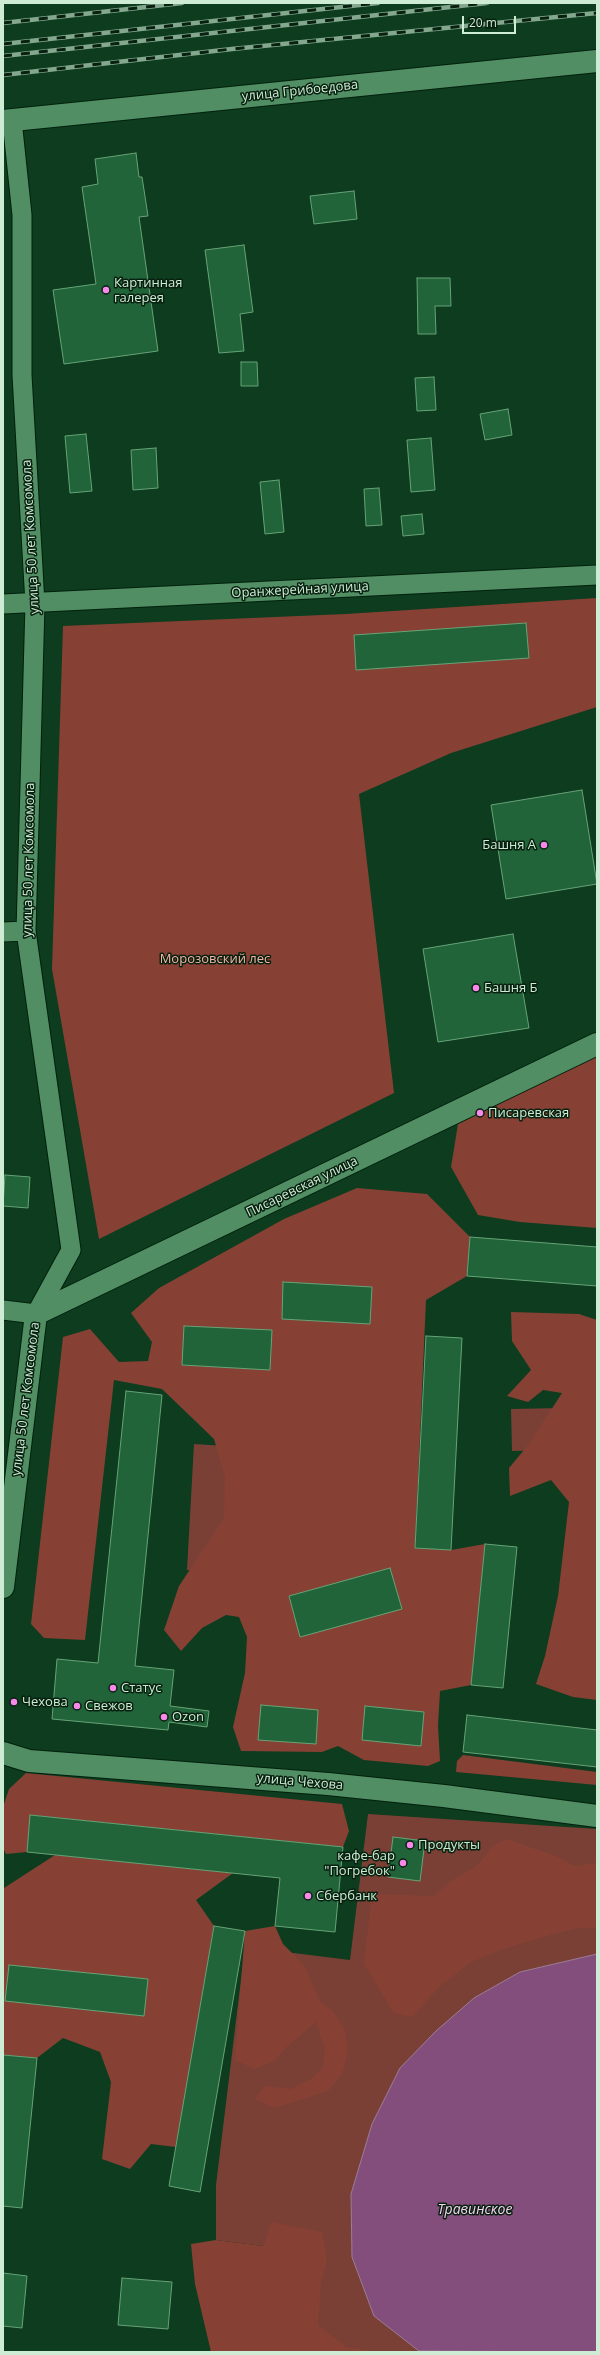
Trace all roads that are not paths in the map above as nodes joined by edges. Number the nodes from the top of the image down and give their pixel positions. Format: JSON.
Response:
{"nodes":[{"id":1,"x":597,"y":61,"type":"edge"},
{"id":2,"x":8,"y":121,"type":"edge"},
{"id":3,"x":597,"y":575,"type":"edge"},
{"id":4,"x":3,"y":604,"type":"edge"},
{"id":5,"x":35,"y":604,"type":"junction"},
{"id":6,"x":26,"y":931,"type":"junction"},
{"id":7,"x":3,"y":932,"type":"edge"},
{"id":8,"x":597,"y":1044,"type":"edge"},
{"id":9,"x":3,"y":1310,"type":"edge"},
{"id":10,"x":36,"y":1314,"type":"junction"},
{"id":11,"x":3,"y":1587,"type":"edge"},
{"id":12,"x":3,"y":1753,"type":"edge"},
{"id":13,"x":597,"y":1816,"type":"edge"}],
"edges":[{"from":1,"to":2,"type":"street","name":"улица Грибоедова"},
{"from":2,"to":5,"type":"street","name":"улица 50 лет Комсомола"},
{"from":3,"to":5,"type":"street","name":"Оранжерейная улица"},
{"from":4,"to":5,"type":"street","name":"Оранжерейная улица"},
{"from":5,"to":6,"type":"street","name":"улица 50 лет Комсомола"},
{"from":6,"to":7,"type":"street"},
{"from":6,"to":10,"type":"street","name":"улица 50 лет Комсомола"},
{"from":8,"to":10,"type":"street","name":"Писаревская улица"},
{"from":9,"to":10,"type":"street"},
{"from":10,"to":11,"type":"street","name":"улица 50 лет Комсомола"},
{"from":12,"to":13,"type":"street","name":"улица Чехова"}]}
